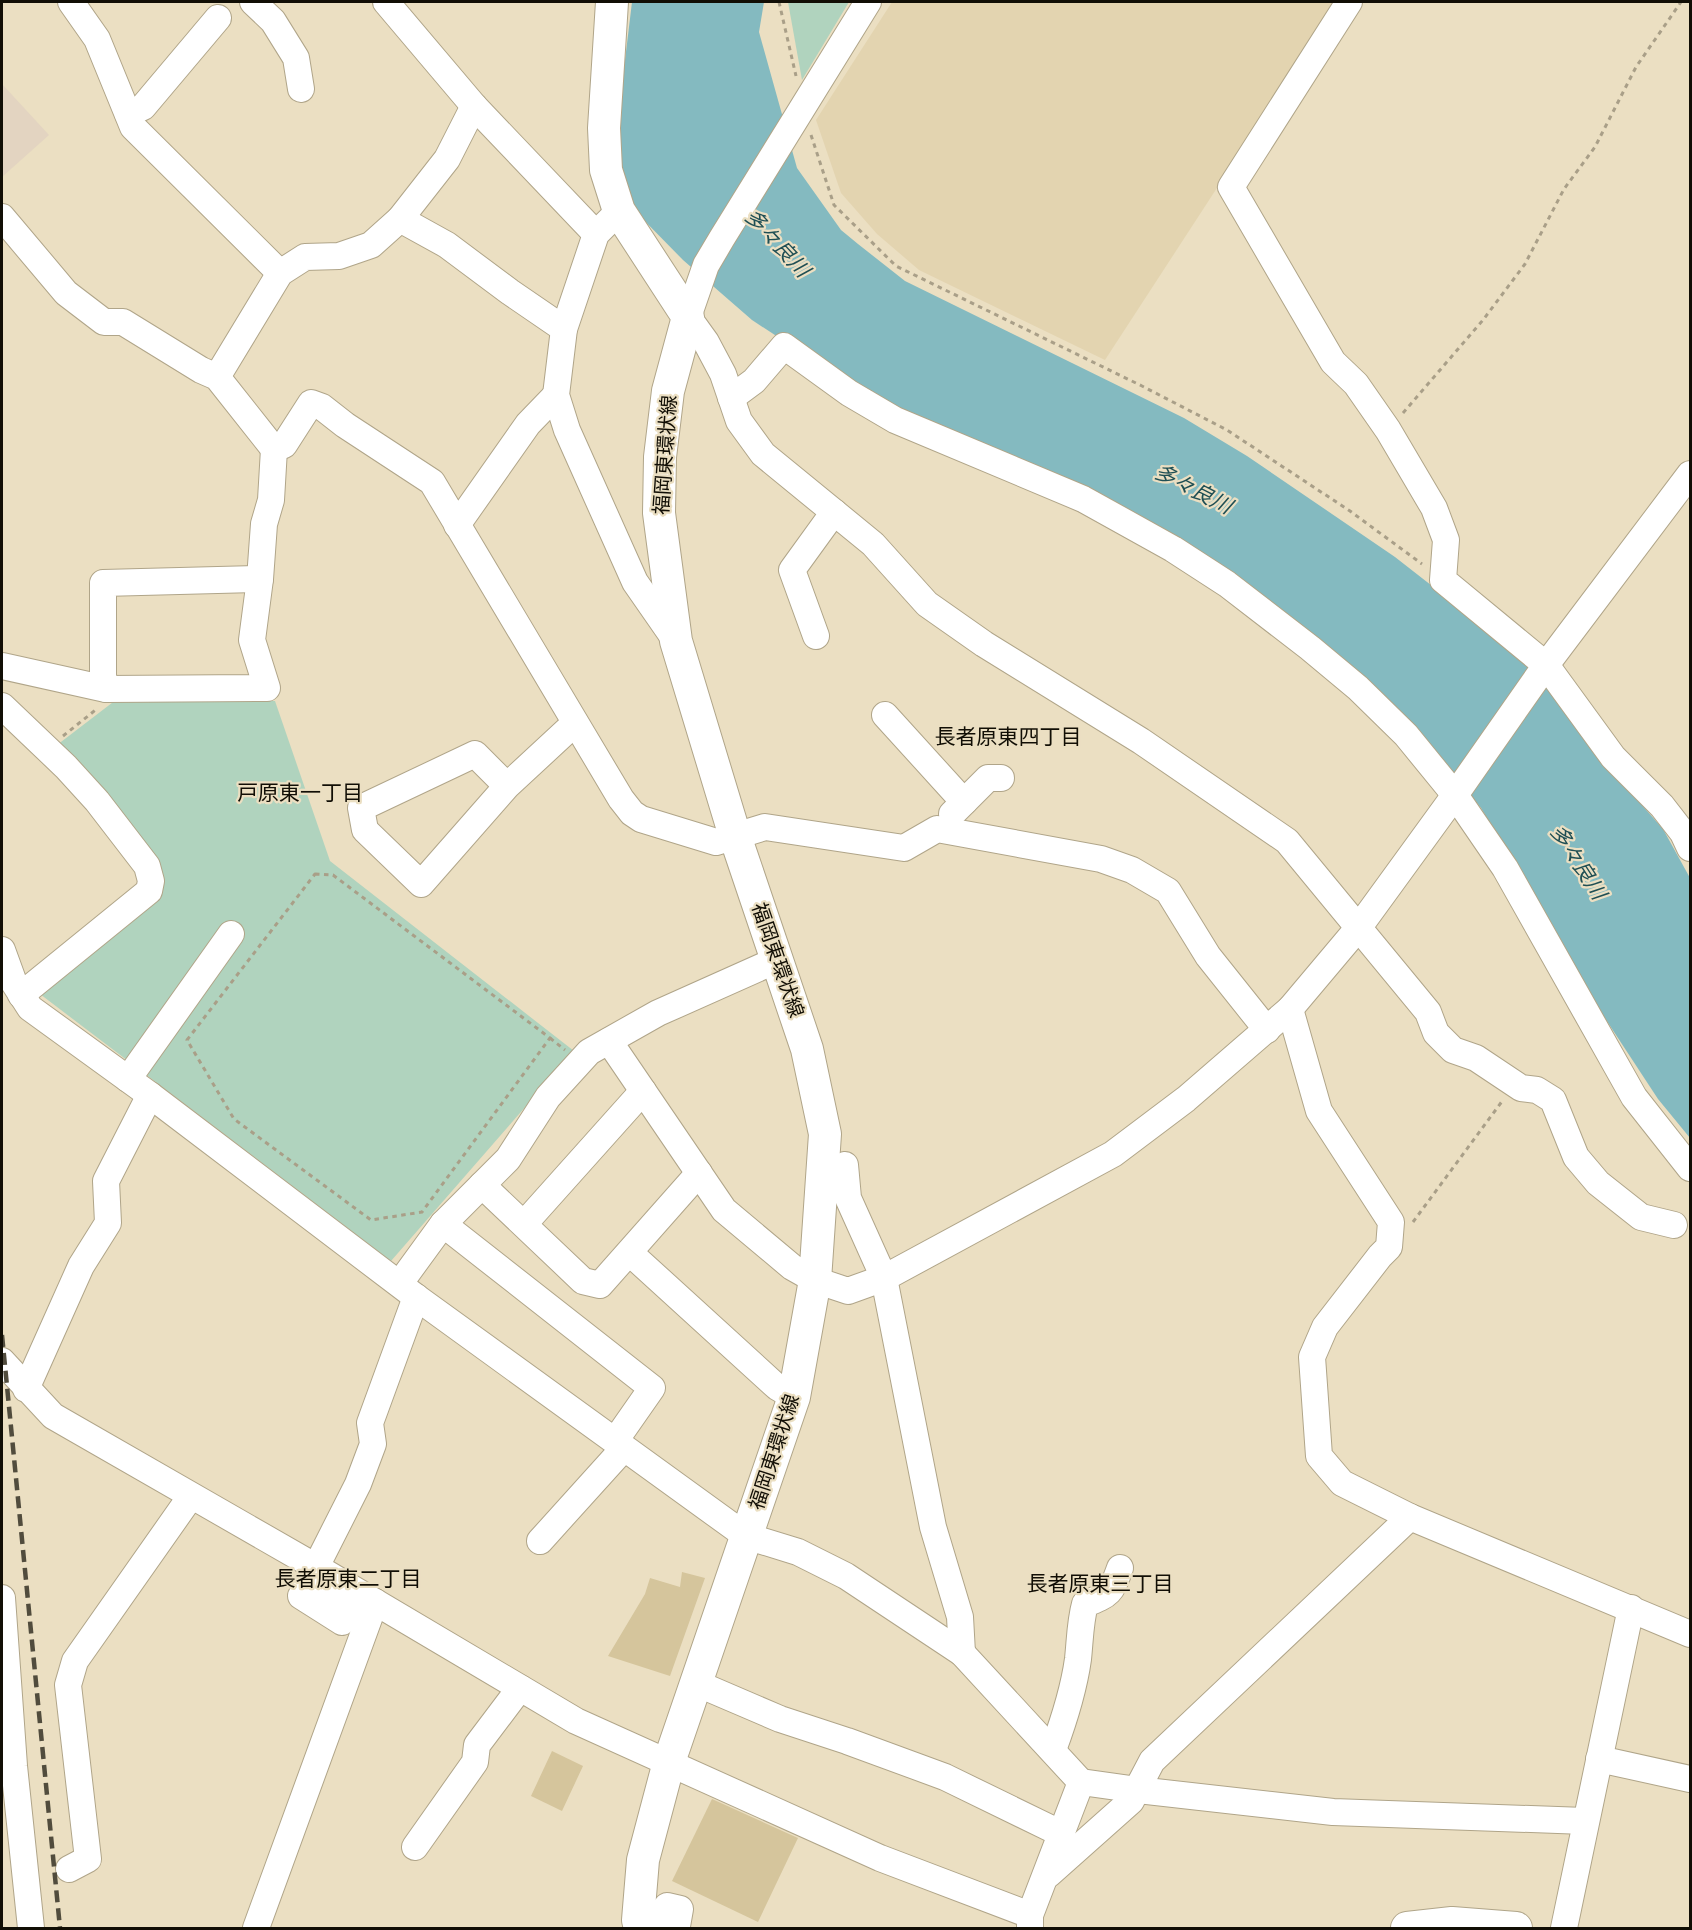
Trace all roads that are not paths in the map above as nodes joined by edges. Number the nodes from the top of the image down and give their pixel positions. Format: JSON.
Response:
{"nodes":[{"id":1,"x":71,"y":2,"type":"edge"},
{"id":2,"x":253,"y":2,"type":"edge"},
{"id":3,"x":386,"y":2,"type":"edge"},
{"id":4,"x":612,"y":2,"type":"edge"},
{"id":5,"x":868,"y":2,"type":"edge"},
{"id":6,"x":1349,"y":2,"type":"edge"},
{"id":7,"x":218,"y":18,"type":"dead end"},
{"id":8,"x":301,"y":88,"type":"dead end"},
{"id":9,"x":474,"y":106,"type":"junction"},
{"id":10,"x":128,"y":114,"type":"junction"},
{"id":11,"x":619,"y":211,"type":"junction"},
{"id":12,"x":2,"y":217,"type":"edge"},
{"id":13,"x":400,"y":219,"type":"junction"},
{"id":14,"x":596,"y":234,"type":"junction"},
{"id":15,"x":280,"y":273,"type":"junction"},
{"id":16,"x":688,"y":317,"type":"junction"},
{"id":17,"x":564,"y":329,"type":"junction"},
{"id":18,"x":217,"y":377,"type":"junction"},
{"id":19,"x":556,"y":395,"type":"junction"},
{"id":20,"x":731,"y":398,"type":"junction"},
{"id":21,"x":274,"y":449,"type":"junction"},
{"id":22,"x":1690,"y":474,"type":"edge"},
{"id":23,"x":834,"y":512,"type":"junction"},
{"id":24,"x":457,"y":525,"type":"junction"},
{"id":25,"x":260,"y":579,"type":"junction"},
{"id":26,"x":816,"y":636,"type":"dead end"},
{"id":27,"x":676,"y":641,"type":"junction"},
{"id":28,"x":1546,"y":665,"type":"junction"},
{"id":29,"x":2,"y":666,"type":"edge"},
{"id":30,"x":106,"y":689,"type":"junction"},
{"id":31,"x":2,"y":706,"type":"edge"},
{"id":32,"x":885,"y":715,"type":"dead end"},
{"id":33,"x":575,"y":723,"type":"junction"},
{"id":34,"x":1001,"y":778,"type":"dead end"},
{"id":35,"x":507,"y":786,"type":"junction"},
{"id":36,"x":1455,"y":795,"type":"junction"},
{"id":37,"x":964,"y":802,"type":"junction"},
{"id":38,"x":937,"y":829,"type":"junction"},
{"id":39,"x":735,"y":836,"type":"junction"},
{"id":40,"x":1690,"y":848,"type":"edge"},
{"id":41,"x":1359,"y":927,"type":"junction"},
{"id":42,"x":231,"y":934,"type":"dead end"},
{"id":43,"x":2,"y":950,"type":"edge"},
{"id":44,"x":778,"y":959,"type":"junction"},
{"id":45,"x":21,"y":994,"type":"junction"},
{"id":46,"x":1290,"y":1009,"type":"junction"},
{"id":47,"x":1267,"y":1030,"type":"junction"},
{"id":48,"x":609,"y":1041,"type":"junction"},
{"id":49,"x":128,"y":1079,"type":"junction"},
{"id":50,"x":643,"y":1091,"type":"junction"},
{"id":51,"x":150,"y":1095,"type":"junction"},
{"id":52,"x":845,"y":1165,"type":"dead end"},
{"id":53,"x":1690,"y":1168,"type":"edge"},
{"id":54,"x":699,"y":1173,"type":"junction"},
{"id":55,"x":482,"y":1185,"type":"junction"},
{"id":56,"x":443,"y":1224,"type":"junction"},
{"id":57,"x":524,"y":1224,"type":"junction"},
{"id":58,"x":1674,"y":1225,"type":"dead end"},
{"id":59,"x":630,"y":1253,"type":"junction"},
{"id":60,"x":884,"y":1278,"type":"junction"},
{"id":61,"x":815,"y":1280,"type":"junction"},
{"id":62,"x":408,"y":1290,"type":"junction"},
{"id":63,"x":2,"y":1362,"type":"edge"},
{"id":64,"x":26,"y":1389,"type":"junction"},
{"id":65,"x":794,"y":1397,"type":"junction"},
{"id":66,"x":619,"y":1445,"type":"junction"},
{"id":67,"x":191,"y":1496,"type":"junction"},
{"id":68,"x":1410,"y":1517,"type":"junction"},
{"id":69,"x":746,"y":1536,"type":"junction"},
{"id":70,"x":540,"y":1541,"type":"dead end"},
{"id":71,"x":316,"y":1567,"type":"junction"},
{"id":72,"x":1120,"y":1568,"type":"dead end"},
{"id":73,"x":2,"y":1598,"type":"edge"},
{"id":74,"x":375,"y":1602,"type":"junction"},
{"id":75,"x":1631,"y":1608,"type":"junction"},
{"id":76,"x":1690,"y":1634,"type":"edge"},
{"id":77,"x":962,"y":1653,"type":"junction"},
{"id":78,"x":696,"y":1683,"type":"junction"},
{"id":79,"x":520,"y":1688,"type":"junction"},
{"id":80,"x":1053,"y":1750,"type":"junction"},
{"id":81,"x":1599,"y":1759,"type":"junction"},
{"id":82,"x":8,"y":1760,"type":"edge"},
{"id":83,"x":669,"y":1762,"type":"junction"},
{"id":84,"x":1690,"y":1779,"type":"edge"},
{"id":85,"x":1081,"y":1782,"type":"junction"},
{"id":86,"x":1138,"y":1790,"type":"junction"},
{"id":87,"x":1585,"y":1821,"type":"junction"},
{"id":88,"x":11,"y":1824,"type":"edge"},
{"id":89,"x":1062,"y":1834,"type":"junction"},
{"id":90,"x":415,"y":1847,"type":"dead end"},
{"id":91,"x":69,"y":1869,"type":"dead end"},
{"id":92,"x":1045,"y":1877,"type":"junction"},
{"id":93,"x":639,"y":1920,"type":"edge"},
{"id":94,"x":1030,"y":1922,"type":"edge"},
{"id":95,"x":31,"y":1929,"type":"edge"},
{"id":96,"x":256,"y":1929,"type":"edge"},
{"id":97,"x":1407,"y":1929,"type":"edge"},
{"id":98,"x":1516,"y":1929,"type":"edge"},
{"id":99,"x":1564,"y":1929,"type":"edge"}],
"edges":[{"from":1,"to":10,"type":"street"},
{"from":2,"to":8,"type":"street"},
{"from":3,"to":9,"type":"street"},
{"from":4,"to":11,"type":"main road"},
{"from":5,"to":16,"type":"street"},
{"from":6,"to":28,"type":"street"},
{"from":7,"to":10,"type":"street"},
{"from":9,"to":13,"type":"street"},
{"from":9,"to":14,"type":"street"},
{"from":10,"to":15,"type":"street"},
{"from":11,"to":14,"type":"street"},
{"from":11,"to":16,"type":"main road"},
{"from":12,"to":18,"type":"street"},
{"from":13,"to":15,"type":"street"},
{"from":13,"to":17,"type":"street"},
{"from":14,"to":17,"type":"street"},
{"from":15,"to":18,"type":"street"},
{"from":16,"to":20,"type":"street"},
{"from":16,"to":27,"type":"main road","name":"福岡東環状線"},
{"from":17,"to":19,"type":"street"},
{"from":18,"to":21,"type":"street"},
{"from":19,"to":24,"type":"street"},
{"from":19,"to":27,"type":"street"},
{"from":20,"to":23,"type":"street"},
{"from":20,"to":36,"type":"street"},
{"from":21,"to":24,"type":"street"},
{"from":21,"to":25,"type":"street"},
{"from":22,"to":28,"type":"street"},
{"from":23,"to":26,"type":"street"},
{"from":23,"to":41,"type":"street"},
{"from":24,"to":33,"type":"street"},
{"from":25,"to":30,"type":"street"},
{"from":25,"to":30,"type":"street"},
{"from":27,"to":39,"type":"main road","name":"福岡東環状線"},
{"from":28,"to":36,"type":"street"},
{"from":28,"to":40,"type":"street"},
{"from":29,"to":30,"type":"street"},
{"from":31,"to":45,"type":"street"},
{"from":32,"to":37,"type":"street"},
{"from":33,"to":35,"type":"street"},
{"from":33,"to":39,"type":"street"},
{"from":34,"to":37,"type":"street"},
{"from":35,"to":35,"type":"street"},
{"from":36,"to":41,"type":"street"},
{"from":36,"to":53,"type":"street"},
{"from":37,"to":38,"type":"street"},
{"from":38,"to":39,"type":"street"},
{"from":38,"to":47,"type":"street"},
{"from":39,"to":44,"type":"main road","name":"福岡東環状線"},
{"from":41,"to":46,"type":"street"},
{"from":41,"to":58,"type":"street"},
{"from":42,"to":49,"type":"street"},
{"from":43,"to":45,"type":"street"},
{"from":44,"to":48,"type":"street"},
{"from":44,"to":61,"type":"main road","name":"福岡東環状線"},
{"from":45,"to":49,"type":"street"},
{"from":46,"to":47,"type":"street"},
{"from":46,"to":68,"type":"street"},
{"from":47,"to":60,"type":"street"},
{"from":48,"to":50,"type":"street"},
{"from":48,"to":55,"type":"street"},
{"from":49,"to":51,"type":"street"},
{"from":50,"to":54,"type":"street"},
{"from":50,"to":57,"type":"street"},
{"from":51,"to":62,"type":"street"},
{"from":51,"to":64,"type":"street"},
{"from":52,"to":60,"type":"street"},
{"from":54,"to":59,"type":"street"},
{"from":54,"to":61,"type":"street"},
{"from":55,"to":56,"type":"street"},
{"from":55,"to":57,"type":"street"},
{"from":56,"to":62,"type":"street"},
{"from":56,"to":66,"type":"street"},
{"from":57,"to":59,"type":"street"},
{"from":59,"to":65,"type":"street"},
{"from":60,"to":61,"type":"street"},
{"from":60,"to":77,"type":"street"},
{"from":61,"to":65,"type":"main road","name":"福岡東環状線"},
{"from":62,"to":66,"type":"street"},
{"from":62,"to":71,"type":"street"},
{"from":63,"to":64,"type":"street"},
{"from":64,"to":67,"type":"street"},
{"from":65,"to":69,"type":"main road","name":"福岡東環状線"},
{"from":66,"to":69,"type":"street"},
{"from":66,"to":70,"type":"street"},
{"from":67,"to":71,"type":"street"},
{"from":67,"to":91,"type":"street"},
{"from":68,"to":75,"type":"street"},
{"from":68,"to":86,"type":"street"},
{"from":69,"to":77,"type":"street"},
{"from":69,"to":78,"type":"main road","name":"福岡東環状線"},
{"from":71,"to":74,"type":"street"},
{"from":72,"to":80,"type":"street"},
{"from":73,"to":82,"type":"street"},
{"from":74,"to":79,"type":"street"},
{"from":74,"to":96,"type":"street"},
{"from":75,"to":76,"type":"street"},
{"from":75,"to":81,"type":"street"},
{"from":77,"to":80,"type":"street"},
{"from":78,"to":83,"type":"main road","name":"福岡東環状線"},
{"from":78,"to":89,"type":"street"},
{"from":79,"to":83,"type":"street"},
{"from":79,"to":90,"type":"street"},
{"from":80,"to":85,"type":"street"},
{"from":81,"to":84,"type":"street"},
{"from":81,"to":87,"type":"street"},
{"from":82,"to":88,"type":"street"},
{"from":83,"to":93,"type":"main road","name":"福岡東環状線"},
{"from":83,"to":94,"type":"street"},
{"from":85,"to":86,"type":"street"},
{"from":85,"to":89,"type":"street"},
{"from":86,"to":87,"type":"street"},
{"from":86,"to":92,"type":"street"},
{"from":87,"to":99,"type":"street"},
{"from":88,"to":95,"type":"street"},
{"from":89,"to":92,"type":"street"},
{"from":92,"to":94,"type":"street"},
{"from":97,"to":98,"type":"main road"}]}
